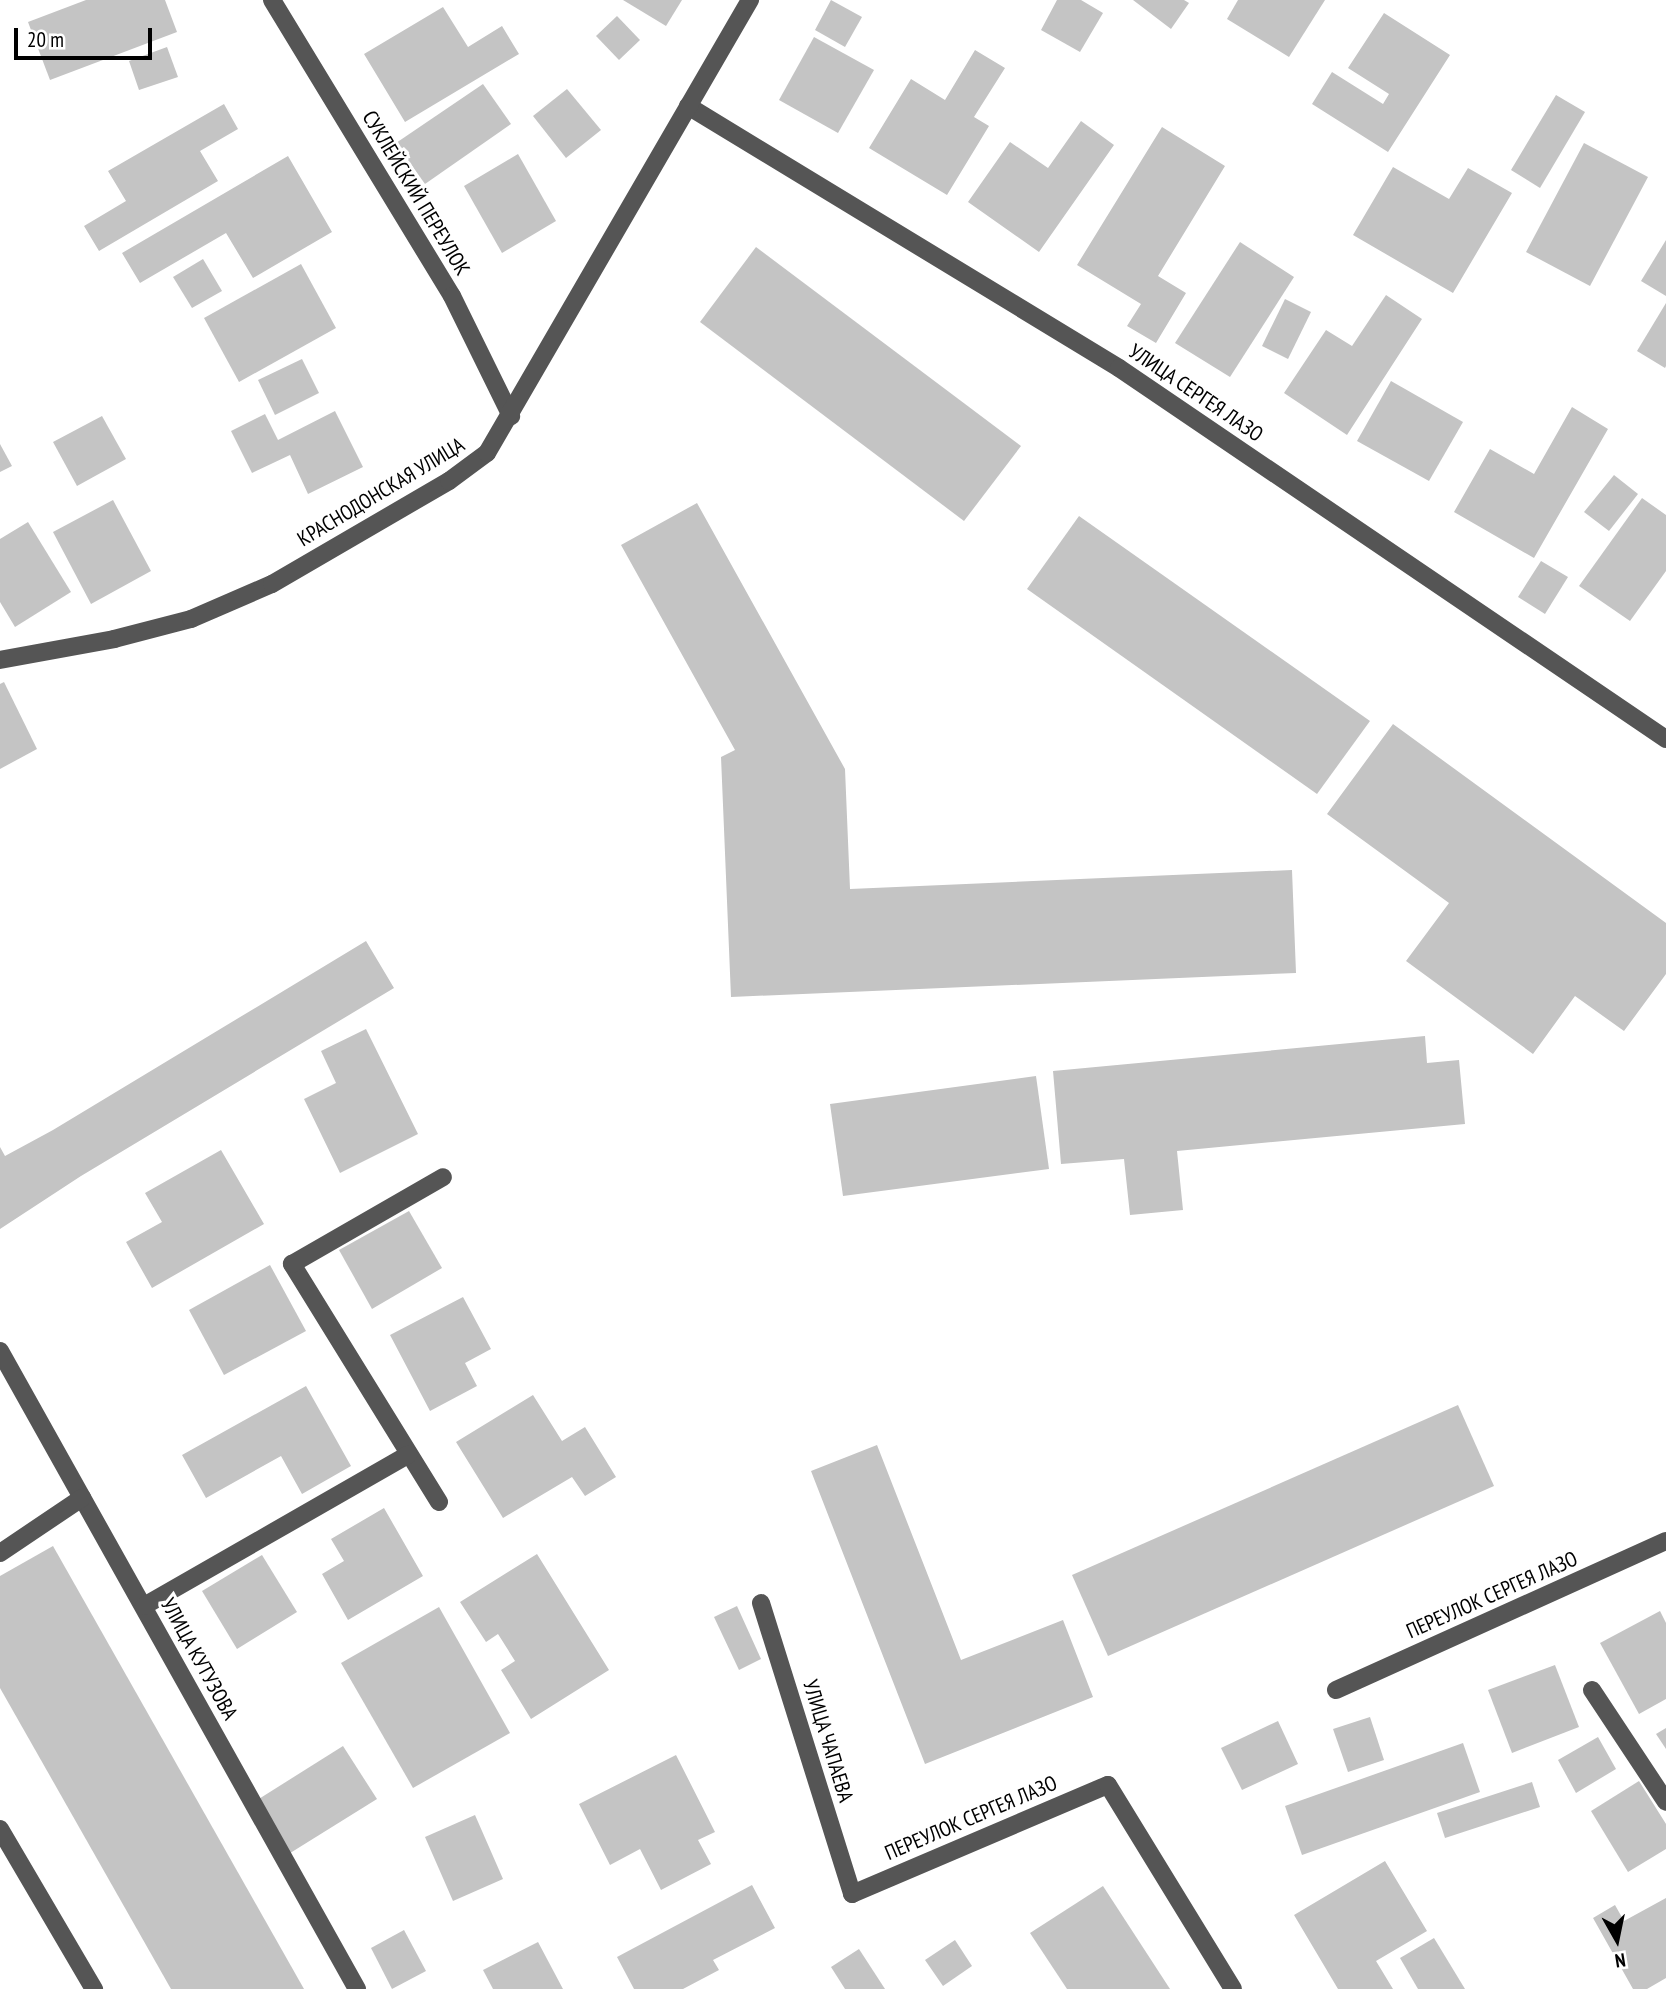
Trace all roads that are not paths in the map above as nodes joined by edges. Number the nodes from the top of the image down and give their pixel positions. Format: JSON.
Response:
{"nodes":[{"id":1,"x":272,"y":0,"type":"edge"},
{"id":2,"x":750,"y":0,"type":"edge"},
{"id":3,"x":688,"y":106,"type":"junction"},
{"id":4,"x":511,"y":416,"type":"junction"},
{"id":5,"x":0,"y":660,"type":"edge"},
{"id":6,"x":1666,"y":738,"type":"edge"},
{"id":7,"x":443,"y":1177,"type":"dead end"},
{"id":8,"x":0,"y":1351,"type":"edge"},
{"id":9,"x":409,"y":1454,"type":"junction"},
{"id":10,"x":82,"y":1498,"type":"junction"},
{"id":11,"x":439,"y":1502,"type":"dead end"},
{"id":12,"x":1666,"y":1541,"type":"edge"},
{"id":13,"x":0,"y":1553,"type":"edge"},
{"id":14,"x":761,"y":1603,"type":"dead end"},
{"id":15,"x":144,"y":1606,"type":"junction"},
{"id":16,"x":1336,"y":1690,"type":"dead end"},
{"id":17,"x":1592,"y":1690,"type":"dead end"},
{"id":18,"x":1666,"y":1801,"type":"edge"},
{"id":19,"x":0,"y":1829,"type":"edge"},
{"id":20,"x":852,"y":1894,"type":"joint"},
{"id":21,"x":94,"y":1989,"type":"edge"},
{"id":22,"x":357,"y":1989,"type":"edge"},
{"id":23,"x":1233,"y":1989,"type":"edge"}],
"edges":[{"from":1,"to":4,"type":"street","name":"СУКЛЕЙСКИЙ ПЕРЕУЛОК"},
{"from":2,"to":3,"type":"street","name":"КРАСНОДОНСКАЯ УЛИЦА"},
{"from":3,"to":4,"type":"street","name":"КРАСНОДОНСКАЯ УЛИЦА"},
{"from":3,"to":6,"type":"street","name":"УЛИЦА СЕРГЕЯ ЛАЗО"},
{"from":4,"to":5,"type":"street","name":"КРАСНОДОНСКАЯ УЛИЦА"},
{"from":7,"to":9,"type":"street"},
{"from":8,"to":10,"type":"street","name":"УЛИЦА КУТУЗОВА"},
{"from":9,"to":11,"type":"street"},
{"from":9,"to":15,"type":"street"},
{"from":10,"to":13,"type":"street"},
{"from":10,"to":15,"type":"street","name":"УЛИЦА КУТУЗОВА"},
{"from":12,"to":16,"type":"street","name":"ПЕРЕУЛОК СЕРГЕЯ ЛАЗО"},
{"from":14,"to":20,"type":"street","name":"УЛИЦА ЧАПАЕВА"},
{"from":15,"to":22,"type":"street","name":"УЛИЦА КУТУЗОВА"},
{"from":17,"to":18,"type":"street"},
{"from":19,"to":21,"type":"street"},
{"from":20,"to":23,"type":"street","name":"ПЕРЕУЛОК СЕРГЕЯ ЛАЗО"}]}
